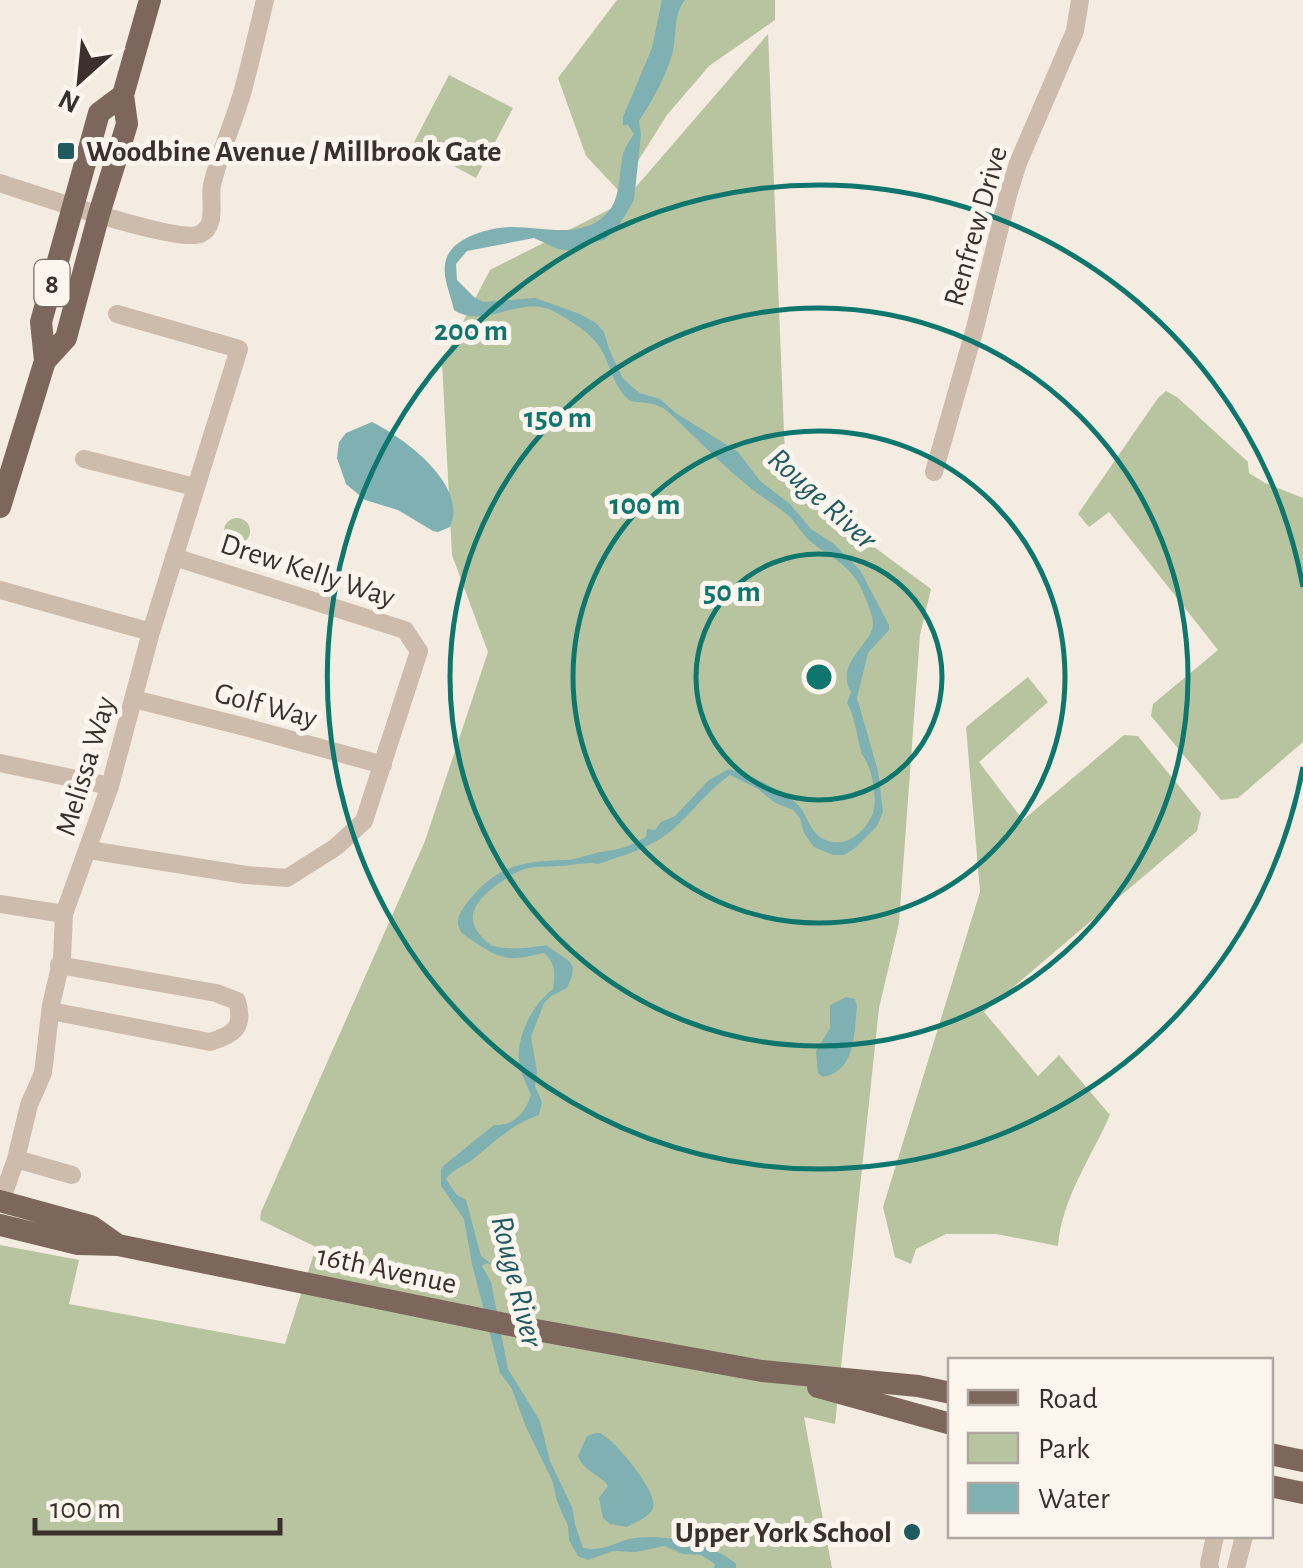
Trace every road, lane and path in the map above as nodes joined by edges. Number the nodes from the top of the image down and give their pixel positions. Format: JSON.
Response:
{"nodes":[{"id":1,"x":150,"y":0,"type":"edge"},
{"id":2,"x":265,"y":0,"type":"edge"},
{"id":3,"x":1080,"y":0,"type":"edge"},
{"id":4,"x":123,"y":94,"type":"junction"},
{"id":5,"x":0,"y":183,"type":"edge"},
{"id":6,"x":74,"y":206,"type":"junction"},
{"id":7,"x":99,"y":214,"type":"junction"},
{"id":8,"x":117,"y":314,"type":"dead end"},
{"id":9,"x":44,"y":361,"type":"junction"},
{"id":10,"x":84,"y":459,"type":"dead end"},
{"id":11,"x":934,"y":472,"type":"dead end"},
{"id":12,"x":195,"y":487,"type":"junction"},
{"id":13,"x":0,"y":507,"type":"edge"},
{"id":14,"x":174,"y":557,"type":"junction"},
{"id":15,"x":0,"y":590,"type":"edge"},
{"id":16,"x":152,"y":632,"type":"junction"},
{"id":17,"x":134,"y":700,"type":"junction"},
{"id":18,"x":0,"y":763,"type":"edge"},
{"id":19,"x":383,"y":766,"type":"junction"},
{"id":20,"x":110,"y":786,"type":"junction"},
{"id":21,"x":89,"y":850,"type":"junction"},
{"id":22,"x":0,"y":904,"type":"edge"},
{"id":23,"x":64,"y":914,"type":"junction"},
{"id":24,"x":59,"y":965,"type":"junction"},
{"id":25,"x":51,"y":1010,"type":"junction"},
{"id":26,"x":16,"y":1159,"type":"junction"},
{"id":27,"x":72,"y":1175,"type":"dead end"},
{"id":28,"x":0,"y":1201,"type":"edge"},
{"id":29,"x":0,"y":1225,"type":"edge"},
{"id":30,"x":118,"y":1245,"type":"junction"},
{"id":31,"x":762,"y":1370,"type":"junction"},
{"id":32,"x":948,"y":1392,"type":"edge"},
{"id":33,"x":948,"y":1423,"type":"edge"},
{"id":34,"x":1273,"y":1455,"type":"edge"},
{"id":35,"x":1303,"y":1460,"type":"edge"},
{"id":36,"x":1273,"y":1487,"type":"edge"},
{"id":37,"x":1303,"y":1493,"type":"edge"},
{"id":38,"x":1215,"y":1538,"type":"edge"},
{"id":39,"x":1244,"y":1538,"type":"edge"},
{"id":40,"x":1210,"y":1568,"type":"edge"},
{"id":41,"x":1236,"y":1568,"type":"edge"}],
"edges":[{"from":1,"to":4,"type":"main road","number":"8"},
{"from":2,"to":7,"type":"street"},
{"from":3,"to":11,"type":"street","name":"Renfrew Drive"},
{"from":4,"to":6,"type":"main road","number":"8"},
{"from":4,"to":7,"type":"main road","number":"8"},
{"from":5,"to":6,"type":"street"},
{"from":6,"to":7,"type":"street"},
{"from":6,"to":9,"type":"main road","number":"8"},
{"from":7,"to":9,"type":"main road","number":"8"},
{"from":8,"to":12,"type":"street","name":"Melissa Way"},
{"from":9,"to":13,"type":"main road","number":"8"},
{"from":10,"to":12,"type":"street"},
{"from":12,"to":14,"type":"street","name":"Melissa Way"},
{"from":14,"to":16,"type":"street","name":"Melissa Way"},
{"from":14,"to":19,"type":"street","name":"Drew Kelly Way"},
{"from":15,"to":16,"type":"street"},
{"from":16,"to":17,"type":"street","name":"Melissa Way"},
{"from":17,"to":19,"type":"street","name":"Golf Way"},
{"from":17,"to":20,"type":"street","name":"Melissa Way"},
{"from":18,"to":20,"type":"street"},
{"from":19,"to":21,"type":"street","name":"Drew Kelly Way"},
{"from":20,"to":21,"type":"street","name":"Melissa Way"},
{"from":21,"to":23,"type":"street","name":"Melissa Way"},
{"from":22,"to":23,"type":"street"},
{"from":23,"to":24,"type":"street","name":"Melissa Way"},
{"from":24,"to":25,"type":"street","name":"Melissa Way"},
{"from":24,"to":25,"type":"street"},
{"from":25,"to":26,"type":"street","name":"Melissa Way"},
{"from":26,"to":27,"type":"street"},
{"from":26,"to":28,"type":"street","name":"Melissa Way"},
{"from":28,"to":30,"type":"main road","name":"16th Avenue"},
{"from":29,"to":30,"type":"main road","name":"16th Avenue"},
{"from":30,"to":31,"type":"main road","name":"16th Avenue"},
{"from":31,"to":32,"type":"main road","name":"16th Avenue"},
{"from":31,"to":33,"type":"main road","name":"16th Avenue"},
{"from":34,"to":35,"type":"main road"},
{"from":36,"to":37,"type":"main road"},
{"from":38,"to":40,"type":"street"},
{"from":39,"to":41,"type":"street"}]}
